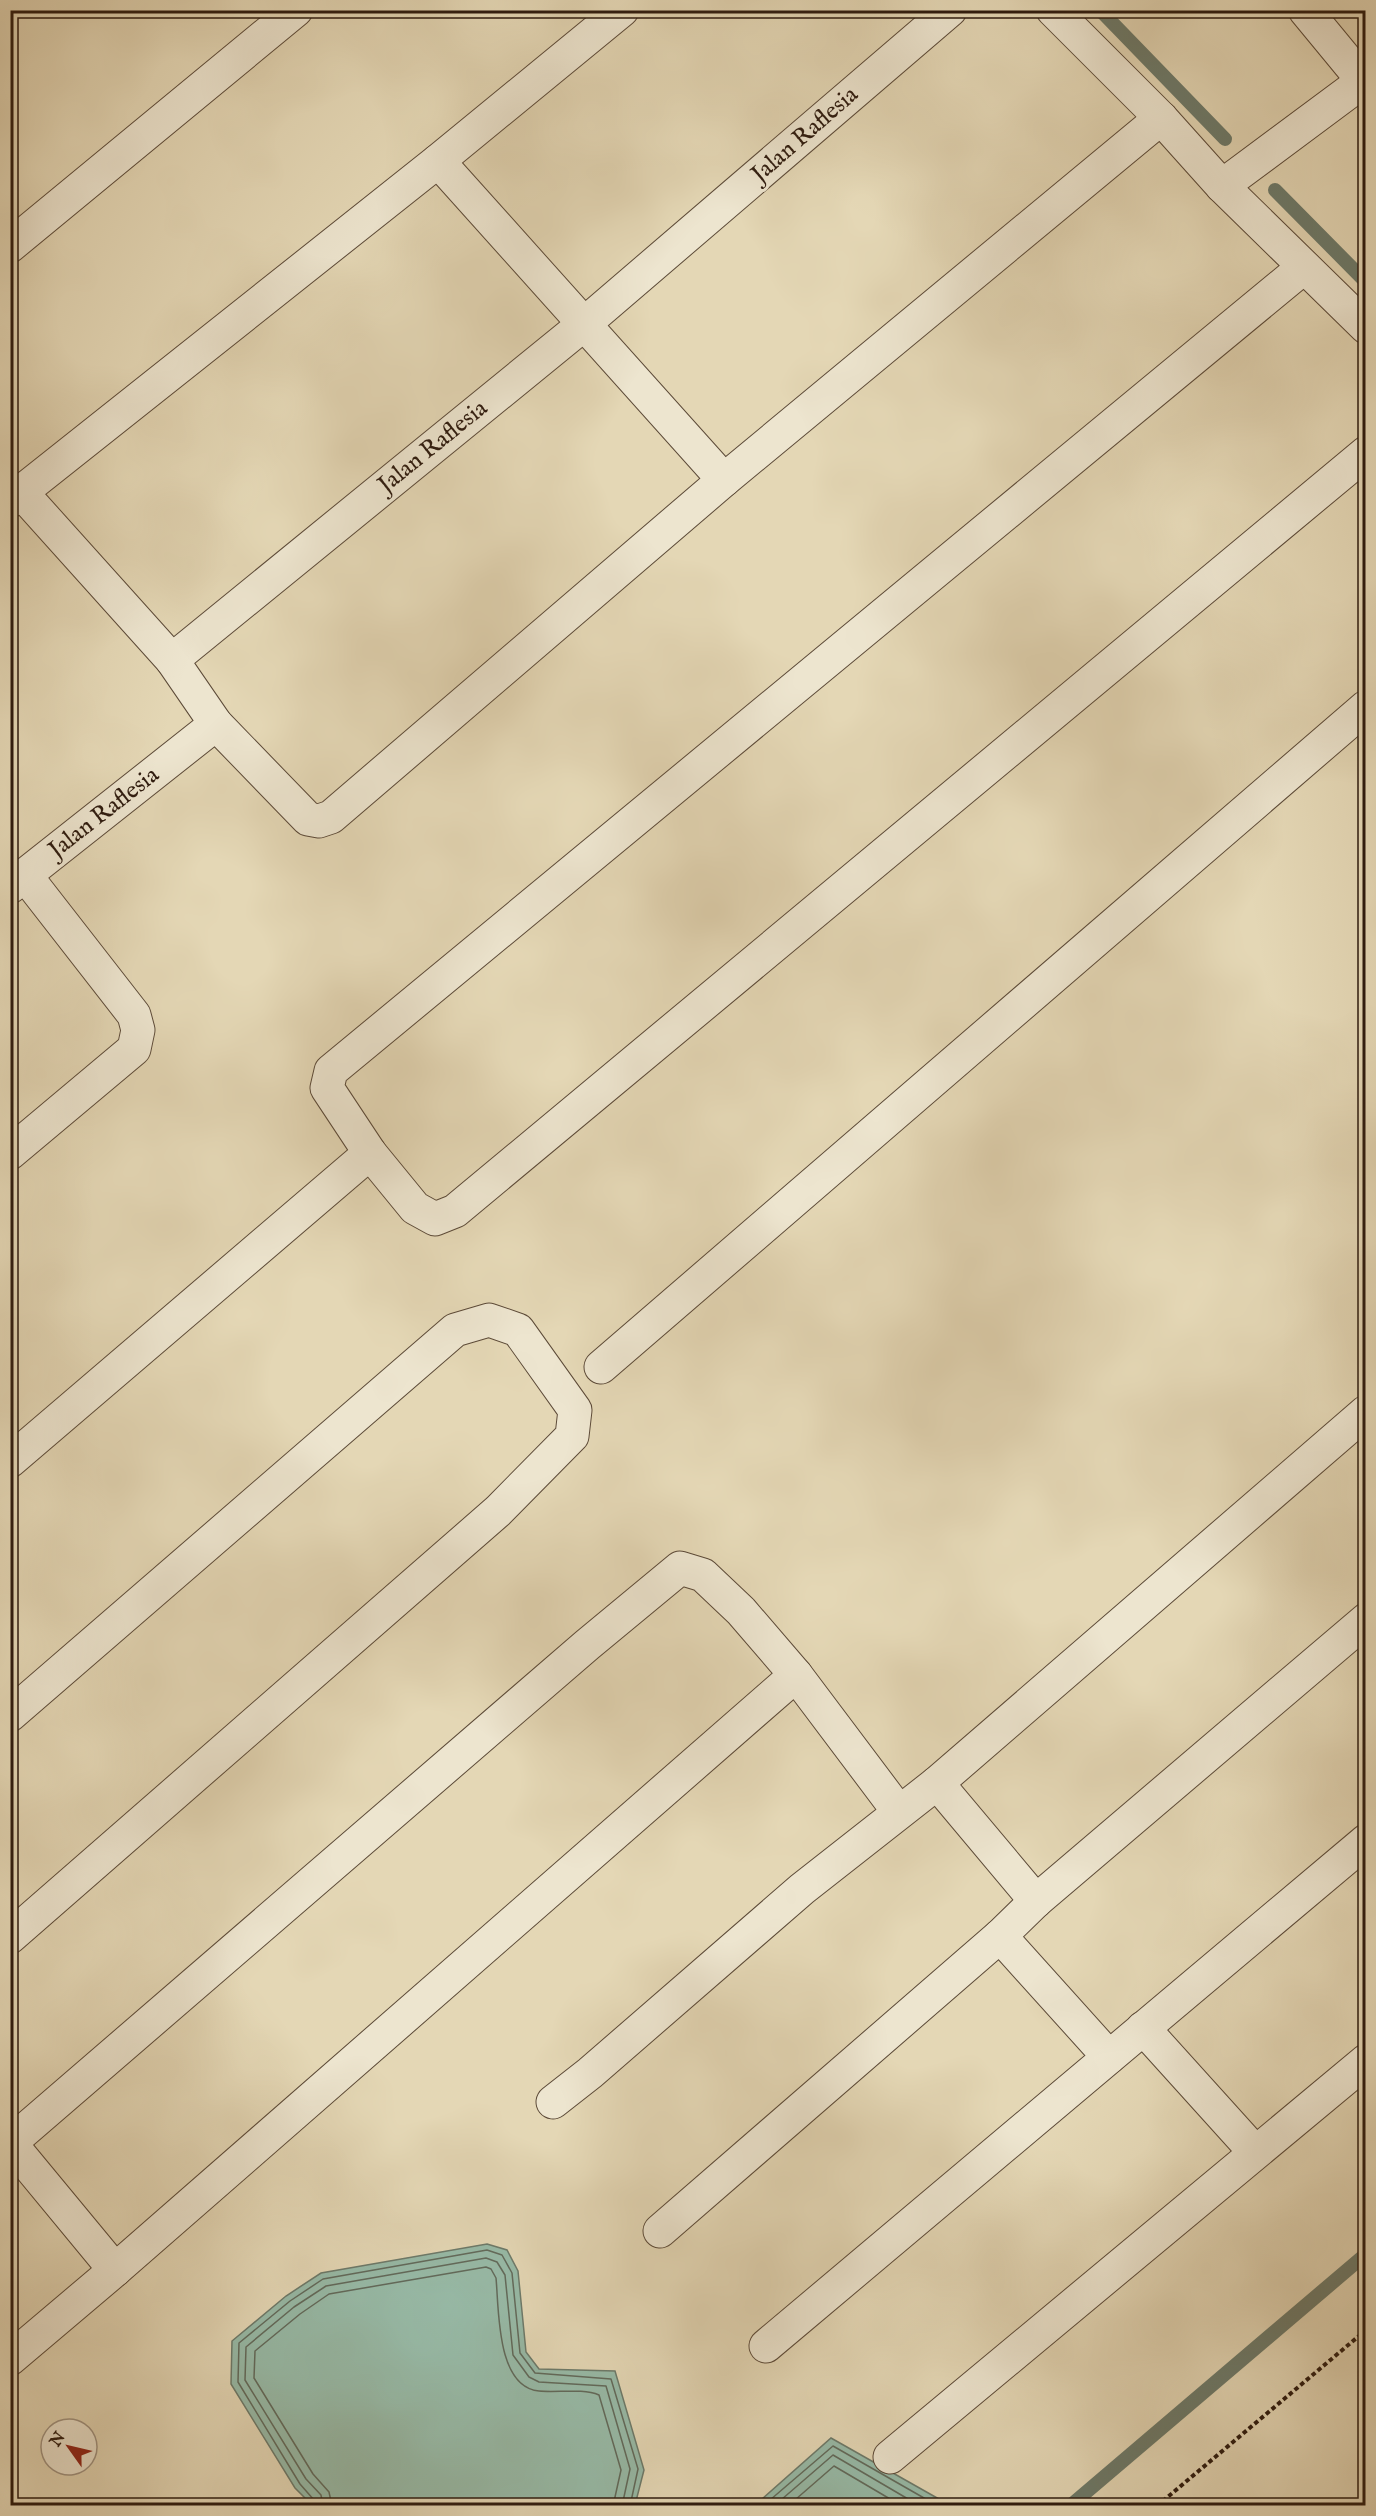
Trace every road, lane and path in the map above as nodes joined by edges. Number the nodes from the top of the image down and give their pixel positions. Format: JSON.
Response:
{"nodes":[{"id":1,"x":296,"y":10,"type":"edge"},
{"id":2,"x":622,"y":10,"type":"edge"},
{"id":3,"x":950,"y":10,"type":"edge"},
{"id":4,"x":1053,"y":10,"type":"edge"},
{"id":5,"x":1305,"y":10,"type":"edge"},
{"id":6,"x":1365,"y":81,"type":"edge"},
{"id":7,"x":1161,"y":118,"type":"junction"},
{"id":8,"x":438,"y":161,"type":"junction"},
{"id":9,"x":1221,"y":186,"type":"junction"},
{"id":10,"x":10,"y":246,"type":"edge"},
{"id":11,"x":1304,"y":267,"type":"junction"},
{"id":12,"x":583,"y":325,"type":"junction"},
{"id":13,"x":1365,"y":327,"type":"edge"},
{"id":14,"x":1365,"y":453,"type":"edge"},
{"id":15,"x":724,"y":480,"type":"junction"},
{"id":16,"x":16,"y":496,"type":"edge"},
{"id":17,"x":171,"y":660,"type":"junction"},
{"id":18,"x":1365,"y":707,"type":"edge"},
{"id":19,"x":216,"y":724,"type":"junction"},
{"id":20,"x":18,"y":881,"type":"edge"},
{"id":21,"x":10,"y":1153,"type":"edge"},
{"id":22,"x":370,"y":1153,"type":"junction"},
{"id":23,"x":601,"y":1367,"type":"dead end"},
{"id":24,"x":1365,"y":1413,"type":"edge"},
{"id":25,"x":10,"y":1461,"type":"edge"},
{"id":26,"x":1365,"y":1620,"type":"edge"},
{"id":27,"x":796,"y":1675,"type":"junction"},
{"id":28,"x":10,"y":1715,"type":"edge"},
{"id":29,"x":937,"y":1783,"type":"junction"},
{"id":30,"x":898,"y":1812,"type":"junction"},
{"id":31,"x":1365,"y":1841,"type":"edge"},
{"id":32,"x":1035,"y":1901,"type":"junction"},
{"id":33,"x":10,"y":1936,"type":"edge"},
{"id":34,"x":1000,"y":1936,"type":"junction"},
{"id":35,"x":1143,"y":2028,"type":"junction"},
{"id":36,"x":1109,"y":2057,"type":"junction"},
{"id":37,"x":1365,"y":2061,"type":"edge"},
{"id":38,"x":553,"y":2102,"type":"dead end"},
{"id":39,"x":11,"y":2143,"type":"edge"},
{"id":40,"x":1254,"y":2152,"type":"junction"},
{"id":41,"x":660,"y":2231,"type":"dead end"},
{"id":42,"x":115,"y":2271,"type":"junction"},
{"id":43,"x":1365,"y":2330,"type":"edge"},
{"id":44,"x":766,"y":2346,"type":"dead end"},
{"id":45,"x":10,"y":2359,"type":"edge"},
{"id":46,"x":891,"y":2457,"type":"dead end"},
{"id":47,"x":1158,"y":2505,"type":"edge"}],
"edges":[{"from":1,"to":10,"type":"street"},
{"from":2,"to":8,"type":"street"},
{"from":3,"to":12,"type":"street","name":"Jalan Raflesia"},
{"from":4,"to":7,"type":"street"},
{"from":5,"to":6,"type":"street"},
{"from":6,"to":9,"type":"street"},
{"from":7,"to":9,"type":"street"},
{"from":7,"to":15,"type":"street"},
{"from":8,"to":12,"type":"street"},
{"from":8,"to":16,"type":"street"},
{"from":9,"to":11,"type":"street"},
{"from":11,"to":13,"type":"street"},
{"from":11,"to":22,"type":"street"},
{"from":12,"to":15,"type":"street"},
{"from":12,"to":17,"type":"street","name":"Jalan Raflesia"},
{"from":14,"to":22,"type":"street"},
{"from":15,"to":19,"type":"street"},
{"from":16,"to":17,"type":"street"},
{"from":17,"to":19,"type":"street"},
{"from":18,"to":23,"type":"street"},
{"from":19,"to":20,"type":"street","name":"Jalan Raflesia"},
{"from":20,"to":21,"type":"street"},
{"from":22,"to":25,"type":"street"},
{"from":24,"to":29,"type":"street"},
{"from":26,"to":32,"type":"street"},
{"from":27,"to":30,"type":"street"},
{"from":27,"to":39,"type":"street"},
{"from":27,"to":42,"type":"street"},
{"from":28,"to":33,"type":"street"},
{"from":29,"to":30,"type":"street"},
{"from":29,"to":32,"type":"street"},
{"from":30,"to":38,"type":"street"},
{"from":31,"to":35,"type":"street"},
{"from":32,"to":34,"type":"street"},
{"from":34,"to":36,"type":"street"},
{"from":34,"to":41,"type":"street"},
{"from":35,"to":36,"type":"street"},
{"from":35,"to":40,"type":"street"},
{"from":36,"to":44,"type":"street"},
{"from":37,"to":40,"type":"street"},
{"from":39,"to":42,"type":"street"},
{"from":40,"to":46,"type":"street"},
{"from":42,"to":45,"type":"street"},
{"from":43,"to":47,"type":"path"}]}
